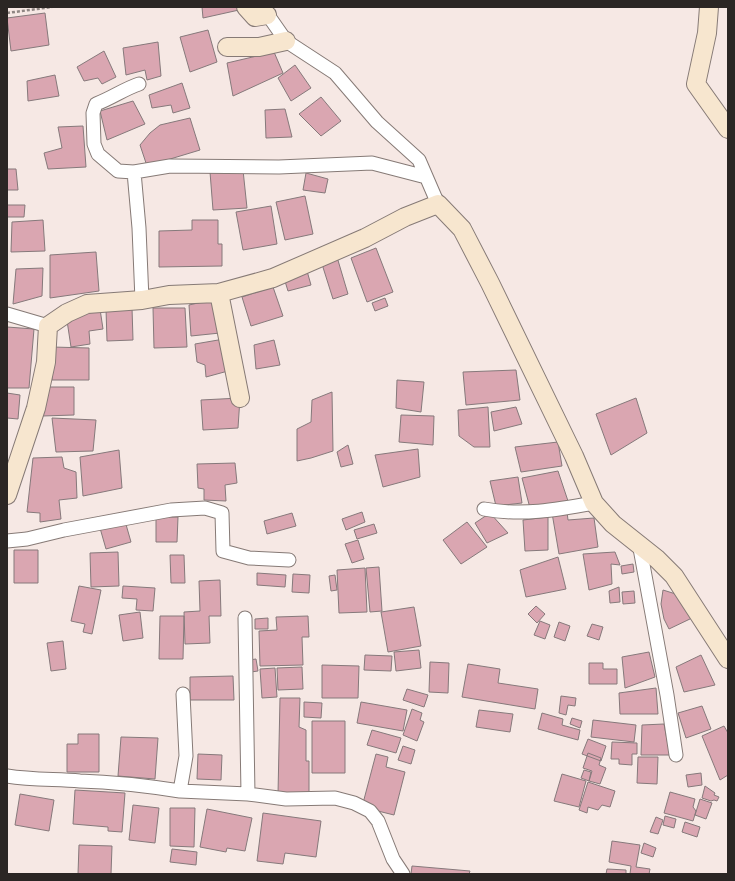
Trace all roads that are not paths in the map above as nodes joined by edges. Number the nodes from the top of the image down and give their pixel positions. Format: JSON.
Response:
{"nodes":[{"id":1,"x":246,"y":7,"type":"edge"},
{"id":2,"x":709,"y":7,"type":"edge"},
{"id":3,"x":265,"y":11,"type":"edge"},
{"id":4,"x":286,"y":41,"type":"junction"},
{"id":5,"x":227,"y":47,"type":"dead end"},
{"id":6,"x":140,"y":84,"type":"dead end"},
{"id":7,"x":728,"y":129,"type":"edge"},
{"id":8,"x":134,"y":172,"type":"junction"},
{"id":9,"x":426,"y":177,"type":"junction"},
{"id":10,"x":438,"y":204,"type":"junction"},
{"id":11,"x":218,"y":293,"type":"junction"},
{"id":12,"x":142,"y":300,"type":"junction"},
{"id":13,"x":7,"y":314,"type":"edge"},
{"id":14,"x":48,"y":326,"type":"junction"},
{"id":15,"x":240,"y":398,"type":"dead end"},
{"id":16,"x":7,"y":495,"type":"edge"},
{"id":17,"x":594,"y":503,"type":"junction"},
{"id":18,"x":484,"y":509,"type":"dead end"},
{"id":19,"x":7,"y":541,"type":"edge"},
{"id":20,"x":639,"y":543,"type":"junction"},
{"id":21,"x":288,"y":560,"type":"dead end"},
{"id":22,"x":245,"y":618,"type":"dead end"},
{"id":23,"x":728,"y":659,"type":"edge"},
{"id":24,"x":183,"y":694,"type":"dead end"},
{"id":25,"x":676,"y":755,"type":"dead end"},
{"id":26,"x":7,"y":776,"type":"edge"},
{"id":27,"x":180,"y":792,"type":"junction"},
{"id":28,"x":248,"y":794,"type":"junction"},
{"id":29,"x":403,"y":874,"type":"edge"}],
"edges":[{"from":1,"to":3,"type":"main road"},
{"from":2,"to":7,"type":"main road"},
{"from":3,"to":4,"type":"street"},
{"from":4,"to":5,"type":"main road"},
{"from":4,"to":9,"type":"street"},
{"from":6,"to":8,"type":"street"},
{"from":8,"to":9,"type":"street"},
{"from":8,"to":12,"type":"street"},
{"from":9,"to":10,"type":"street"},
{"from":10,"to":11,"type":"main road"},
{"from":10,"to":17,"type":"main road"},
{"from":11,"to":12,"type":"main road"},
{"from":11,"to":15,"type":"main road"},
{"from":12,"to":14,"type":"main road"},
{"from":13,"to":14,"type":"street"},
{"from":14,"to":16,"type":"main road"},
{"from":17,"to":18,"type":"street"},
{"from":17,"to":20,"type":"main road"},
{"from":19,"to":21,"type":"street"},
{"from":20,"to":23,"type":"main road"},
{"from":20,"to":25,"type":"street"},
{"from":22,"to":28,"type":"street"},
{"from":24,"to":27,"type":"street"},
{"from":26,"to":27,"type":"street"},
{"from":27,"to":28,"type":"street"},
{"from":28,"to":29,"type":"street"}]}
